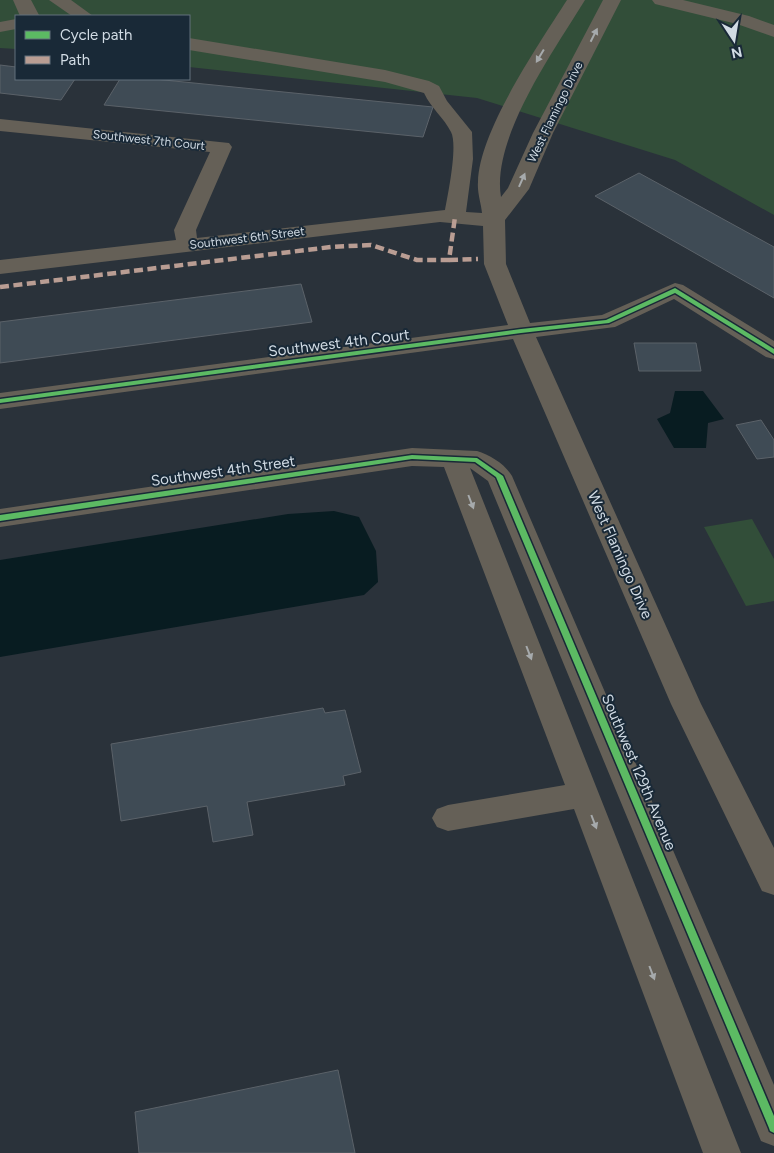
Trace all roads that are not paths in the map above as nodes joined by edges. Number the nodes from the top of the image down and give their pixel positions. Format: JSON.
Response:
{"nodes":[{"id":1,"x":22,"y":0,"type":"edge"},
{"id":2,"x":58,"y":0,"type":"edge"},
{"id":3,"x":576,"y":0,"type":"edge"},
{"id":4,"x":612,"y":0,"type":"edge"},
{"id":5,"x":661,"y":0,"type":"edge"},
{"id":6,"x":30,"y":15,"type":"edge"},
{"id":7,"x":82,"y":15,"type":"edge"},
{"id":8,"x":774,"y":18,"type":"edge"},
{"id":9,"x":743,"y":20,"type":"junction"},
{"id":10,"x":15,"y":24,"type":"edge"},
{"id":11,"x":0,"y":27,"type":"edge"},
{"id":12,"x":774,"y":31,"type":"edge"},
{"id":13,"x":190,"y":44,"type":"edge"},
{"id":14,"x":0,"y":125,"type":"edge"},
{"id":15,"x":455,"y":217,"type":"junction"},
{"id":16,"x":494,"y":220,"type":"junction"},
{"id":17,"x":188,"y":244,"type":"junction"},
{"id":18,"x":0,"y":268,"type":"edge"},
{"id":19,"x":521,"y":331,"type":"junction"},
{"id":20,"x":774,"y":352,"type":"edge"},
{"id":21,"x":0,"y":401,"type":"edge"},
{"id":22,"x":450,"y":458,"type":"junction"},
{"id":23,"x":0,"y":518,"type":"edge"},
{"id":24,"x":583,"y":795,"type":"junction"},
{"id":25,"x":448,"y":818,"type":"dead end"},
{"id":26,"x":774,"y":881,"type":"edge"},
{"id":27,"x":774,"y":1128,"type":"edge"},
{"id":28,"x":722,"y":1153,"type":"edge"}],
"edges":[{"from":1,"to":6,"type":"street"},
{"from":2,"to":7,"type":"street"},
{"from":3,"to":16,"type":"street","name":"West Flamingo Drive","one_way":true},
{"from":16,"to":4,"type":"street","name":"West Flamingo Drive","one_way":true},
{"from":5,"to":9,"type":"street"},
{"from":8,"to":9,"type":"street"},
{"from":9,"to":12,"type":"street"},
{"from":10,"to":11,"type":"street"},
{"from":13,"to":15,"type":"street"},
{"from":14,"to":17,"type":"street","name":"Southwest 7th Court"},
{"from":15,"to":16,"type":"street","name":"Southwest 6th Street"},
{"from":15,"to":17,"type":"street","name":"Southwest 6th Street"},
{"from":16,"to":19,"type":"street","name":"West Flamingo Drive"},
{"from":17,"to":18,"type":"street","name":"Southwest 6th Street"},
{"from":19,"to":20,"type":"street","name":"Southwest 4th Court"},
{"from":19,"to":21,"type":"street","name":"Southwest 4th Court"},
{"from":19,"to":26,"type":"street","name":"West Flamingo Drive"},
{"from":22,"to":23,"type":"street","name":"Southwest 4th Street"},
{"from":22,"to":24,"type":"street","one_way":true},
{"from":22,"to":27,"type":"street","name":"Southwest 129th Avenue"},
{"from":24,"to":25,"type":"street"},
{"from":24,"to":28,"type":"street","one_way":true}]}
